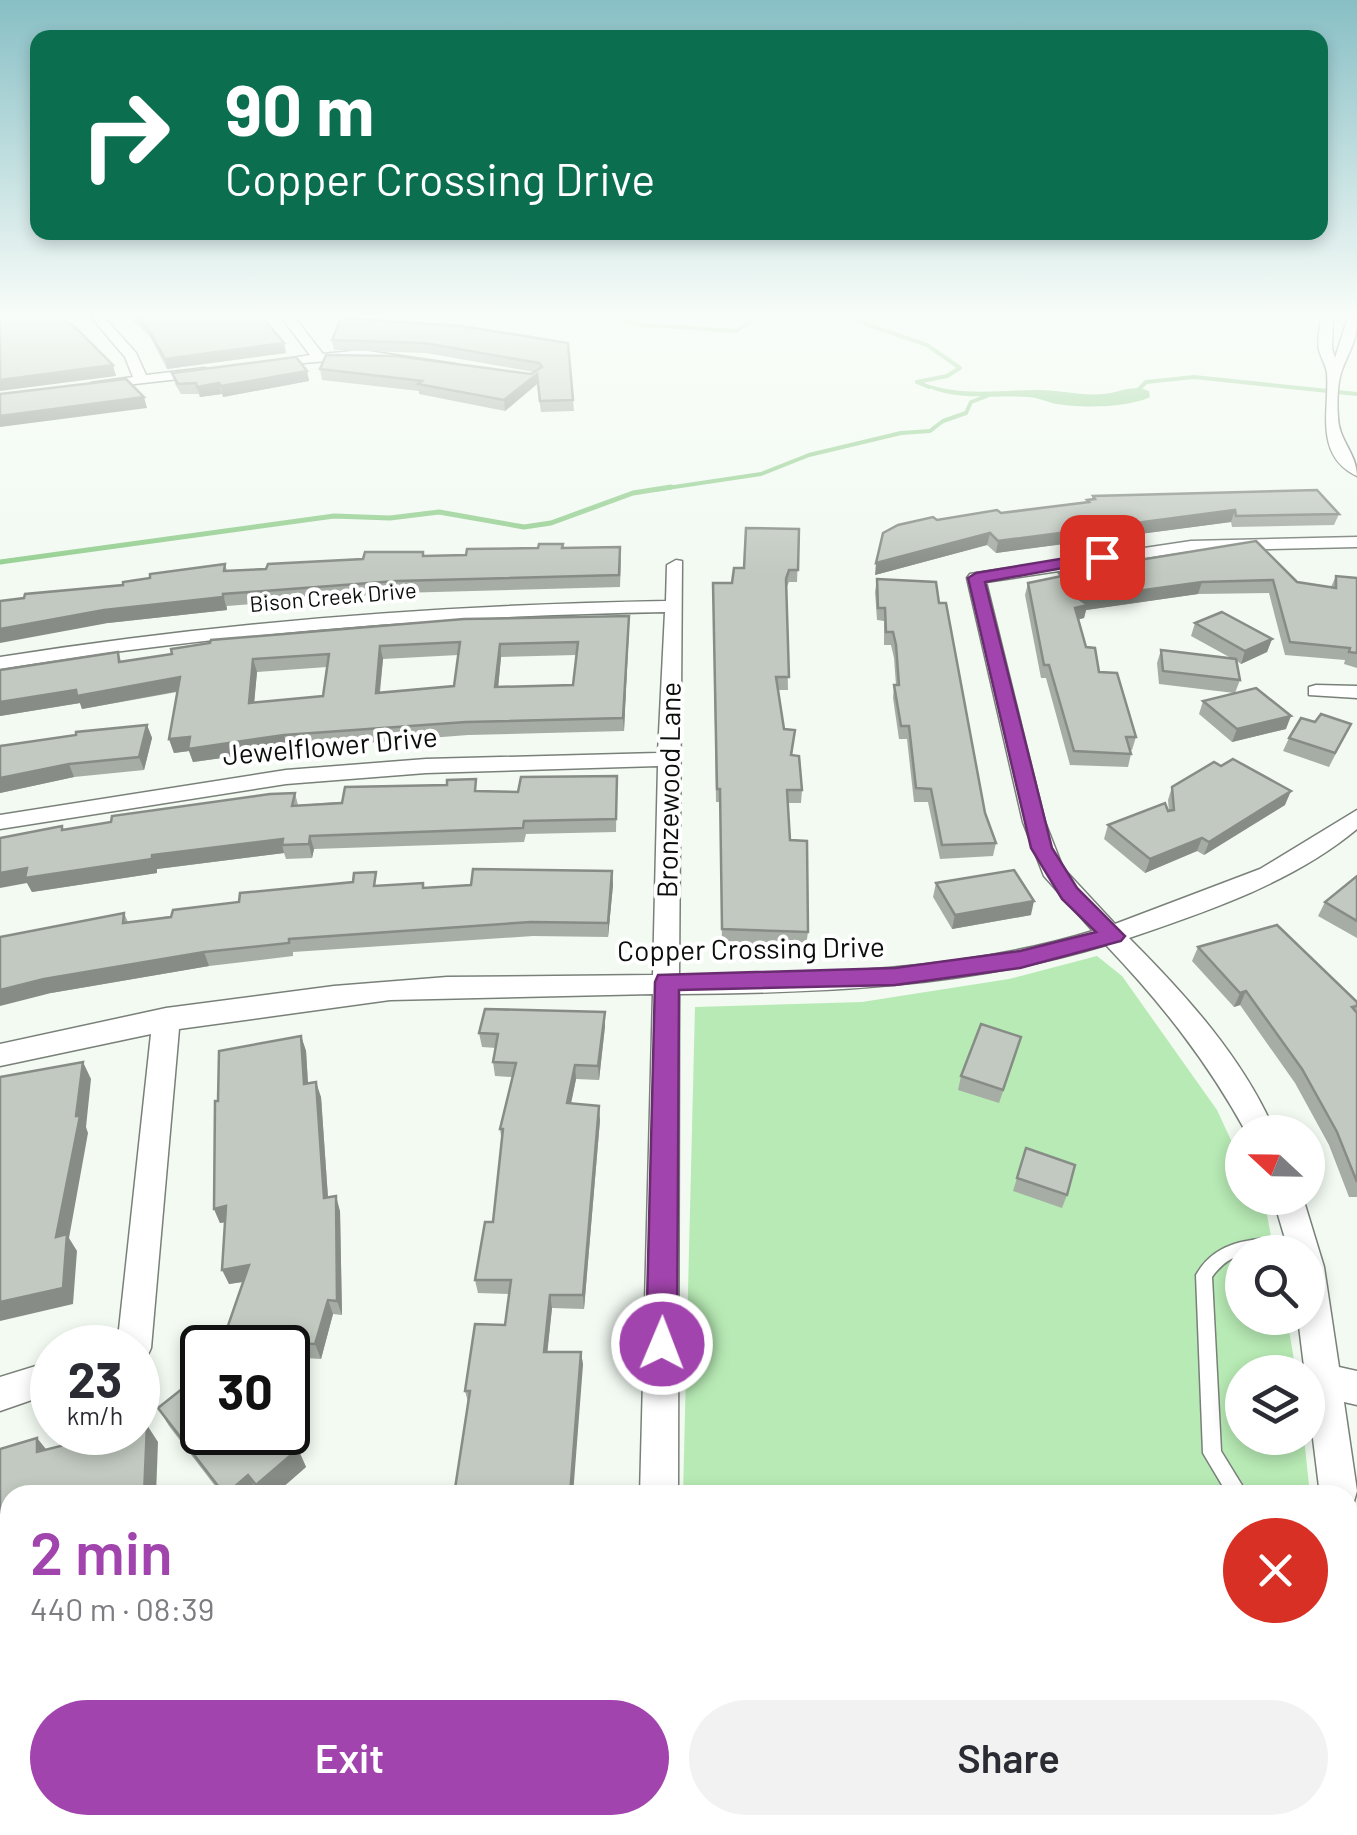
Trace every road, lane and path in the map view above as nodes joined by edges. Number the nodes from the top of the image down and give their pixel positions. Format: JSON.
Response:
{"nodes":[{"id":1,"x":1332,"y":403,"type":"edge"},
{"id":2,"x":1357,"y":471,"type":"edge"},
{"id":3,"x":1357,"y":542,"type":"edge"},
{"id":4,"x":676,"y":565,"type":"dead end"},
{"id":5,"x":673,"y":606,"type":"junction"},
{"id":6,"x":0,"y":663,"type":"edge"},
{"id":7,"x":1316,"y":691,"type":"dead end"},
{"id":8,"x":1357,"y":692,"type":"edge"},
{"id":9,"x":668,"y":759,"type":"junction"},
{"id":10,"x":0,"y":822,"type":"edge"},
{"id":11,"x":1352,"y":828,"type":"edge"},
{"id":12,"x":1113,"y":936,"type":"junction"},
{"id":13,"x":667,"y":982,"type":"junction"},
{"id":14,"x":166,"y":1018,"type":"junction"},
{"id":15,"x":0,"y":1054,"type":"edge"},
{"id":16,"x":1252,"y":1115,"type":"edge"},
{"id":17,"x":1225,"y":1252,"type":"edge"},
{"id":18,"x":136,"y":1325,"type":"edge"},
{"id":19,"x":1325,"y":1325,"type":"edge"},
{"id":20,"x":30,"y":1384,"type":"edge"},
{"id":21,"x":1341,"y":1384,"type":"edge"},
{"id":22,"x":0,"y":1394,"type":"edge"},
{"id":23,"x":659,"y":1485,"type":"edge"},
{"id":24,"x":1233,"y":1485,"type":"edge"},
{"id":25,"x":1339,"y":1485,"type":"edge"}],
"edges":[{"from":1,"to":2,"type":"street"},
{"from":3,"to":12,"type":"street"},
{"from":4,"to":5,"type":"street","name":"Bronzewood Lane"},
{"from":5,"to":6,"type":"street","name":"Bison Creek Drive"},
{"from":5,"to":9,"type":"street","name":"Bronzewood Lane"},
{"from":7,"to":8,"type":"street"},
{"from":9,"to":10,"type":"street","name":"Jewelflower Drive"},
{"from":9,"to":13,"type":"street","name":"Bronzewood Lane"},
{"from":11,"to":12,"type":"street","name":"Copper Crossing Drive"},
{"from":12,"to":13,"type":"street","name":"Copper Crossing Drive"},
{"from":12,"to":16,"type":"street"},
{"from":13,"to":14,"type":"street","name":"Copper Crossing Drive"},
{"from":13,"to":23,"type":"street","name":"Bronzewood Lane"},
{"from":14,"to":15,"type":"street","name":"Copper Crossing Drive"},
{"from":14,"to":18,"type":"street"},
{"from":17,"to":24,"type":"lane"},
{"from":19,"to":21,"type":"street"},
{"from":20,"to":22,"type":"street"},
{"from":21,"to":25,"type":"street"}]}
